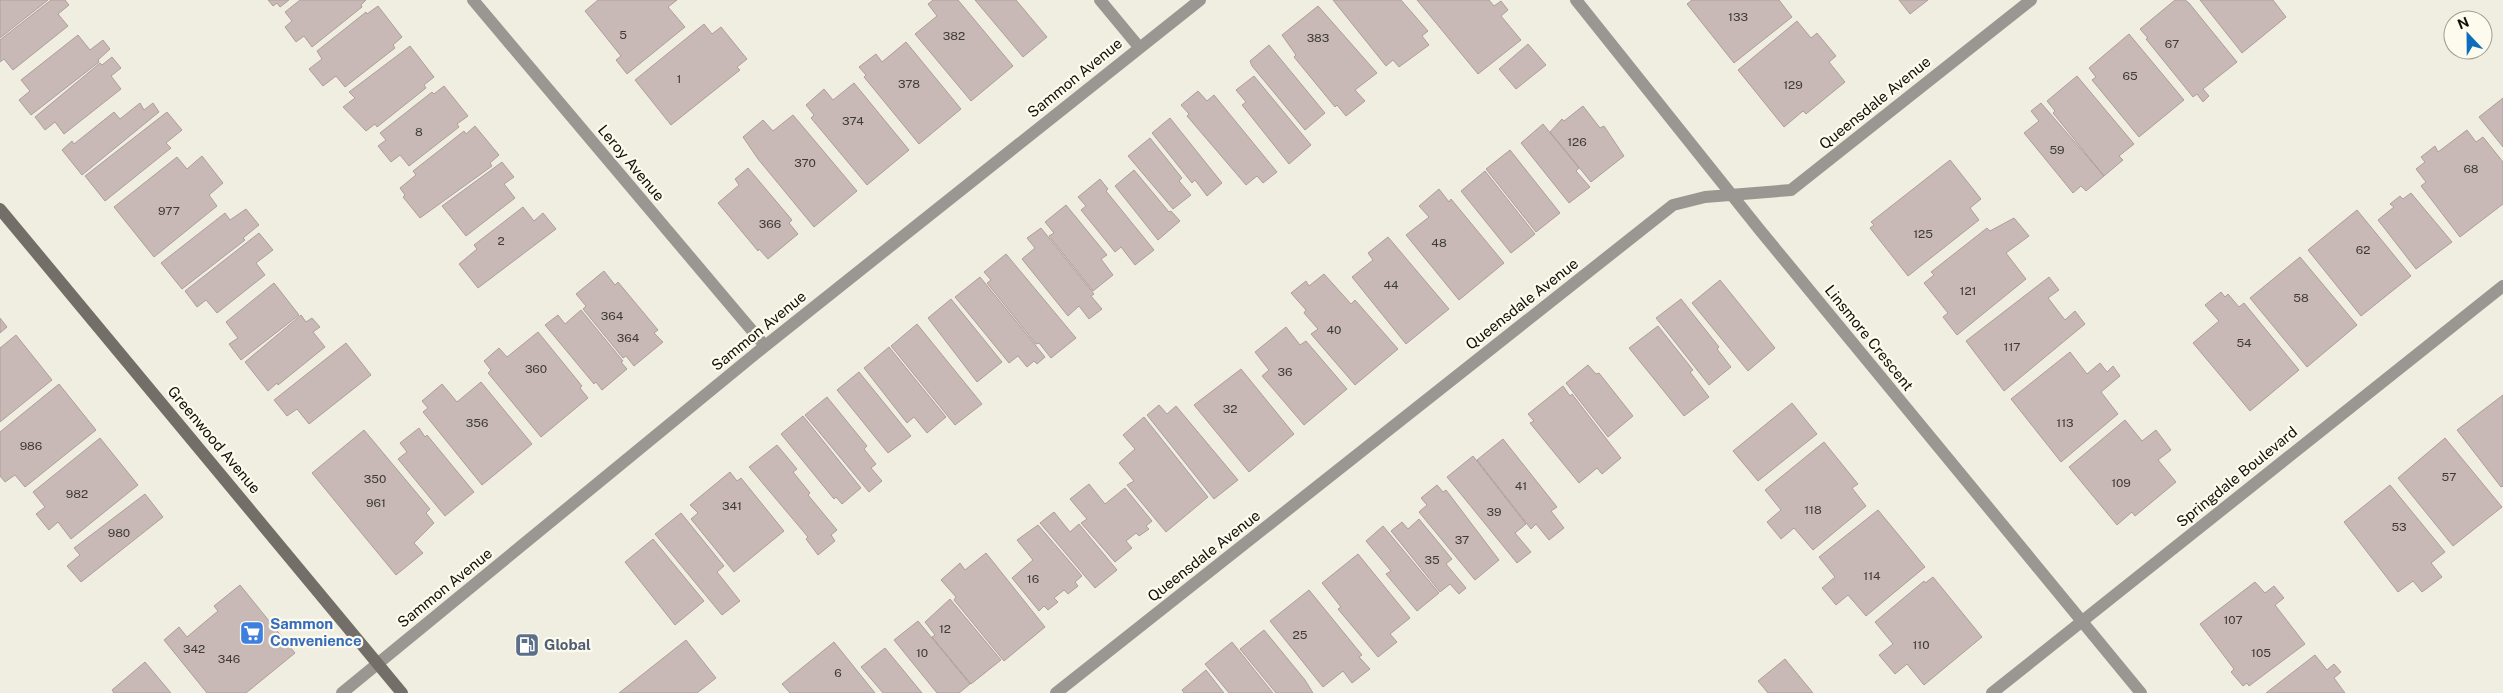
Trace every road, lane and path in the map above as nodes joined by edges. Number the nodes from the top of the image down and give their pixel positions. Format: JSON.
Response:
{"nodes":[{"id":1,"x":473,"y":0,"type":"edge"},
{"id":2,"x":1100,"y":0,"type":"edge"},
{"id":3,"x":1200,"y":0,"type":"edge"},
{"id":4,"x":1576,"y":0,"type":"edge"},
{"id":5,"x":2031,"y":0,"type":"edge"},
{"id":6,"x":1140,"y":47,"type":"junction"},
{"id":7,"x":1732,"y":196,"type":"junction"},
{"id":8,"x":0,"y":209,"type":"edge"},
{"id":9,"x":2503,"y":286,"type":"edge"},
{"id":10,"x":765,"y":346,"type":"junction"},
{"id":11,"x":2081,"y":621,"type":"junction"},
{"id":12,"x":378,"y":664,"type":"junction"},
{"id":13,"x":342,"y":693,"type":"edge"},
{"id":14,"x":402,"y":693,"type":"edge"},
{"id":15,"x":1056,"y":693,"type":"edge"},
{"id":16,"x":1992,"y":693,"type":"edge"},
{"id":17,"x":2141,"y":693,"type":"edge"}],
"edges":[{"from":1,"to":10,"type":"street","name":"Leroy Avenue"},
{"from":2,"to":6,"type":"street"},
{"from":3,"to":6,"type":"street","name":"Sammon Avenue"},
{"from":4,"to":7,"type":"street","name":"Linsmore Crescent"},
{"from":5,"to":7,"type":"street","name":"Queensdale Avenue"},
{"from":6,"to":10,"type":"street","name":"Sammon Avenue"},
{"from":7,"to":11,"type":"street","name":"Linsmore Crescent"},
{"from":7,"to":15,"type":"street","name":"Queensdale Avenue"},
{"from":8,"to":12,"type":"street","name":"Greenwood Avenue"},
{"from":9,"to":11,"type":"street","name":"Springdale Boulevard"},
{"from":10,"to":12,"type":"street","name":"Sammon Avenue"},
{"from":11,"to":16,"type":"street","name":"Springdale Boulevard"},
{"from":11,"to":17,"type":"street","name":"Linsmore Crescent"},
{"from":12,"to":13,"type":"street","name":"Sammon Avenue"},
{"from":12,"to":14,"type":"street","name":"Greenwood Avenue"}]}
